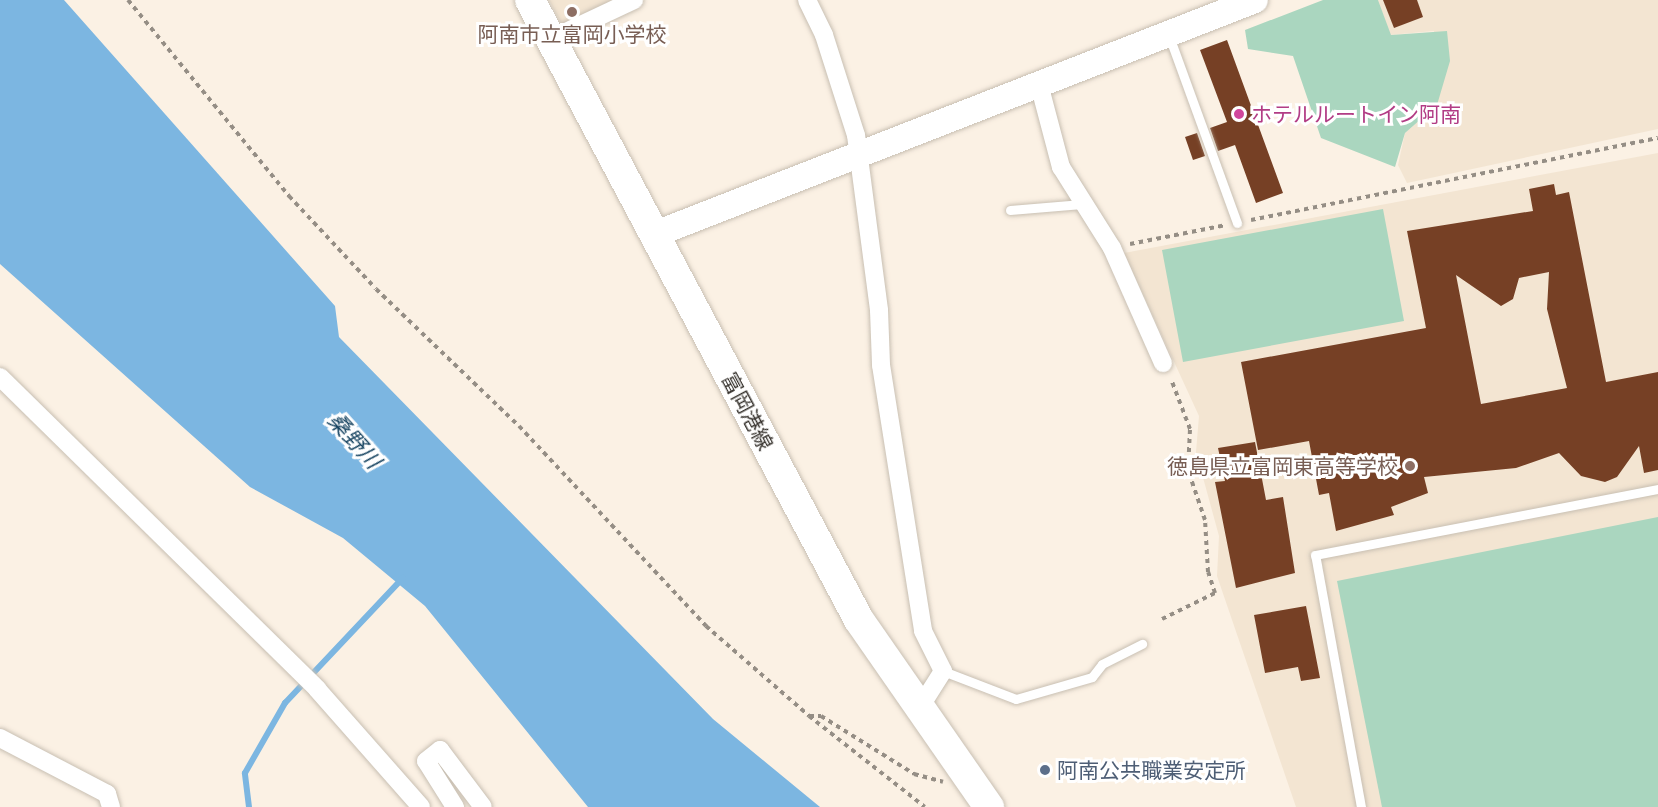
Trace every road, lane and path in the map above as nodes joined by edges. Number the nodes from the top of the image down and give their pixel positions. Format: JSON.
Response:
{"nodes":[{"id":1,"x":128,"y":0,"type":"edge"},
{"id":2,"x":530,"y":0,"type":"edge"},
{"id":3,"x":634,"y":0,"type":"edge"},
{"id":4,"x":807,"y":0,"type":"edge"},
{"id":5,"x":1255,"y":0,"type":"edge"},
{"id":6,"x":1168,"y":34,"type":"junction"},
{"id":7,"x":551,"y":39,"type":"junction"},
{"id":8,"x":1039,"y":84,"type":"junction"},
{"id":9,"x":1658,"y":138,"type":"edge"},
{"id":10,"x":858,"y":154,"type":"junction"},
{"id":11,"x":1082,"y":204,"type":"junction"},
{"id":12,"x":1010,"y":210,"type":"dead end"},
{"id":13,"x":1237,"y":223,"type":"junction"},
{"id":14,"x":653,"y":235,"type":"junction"},
{"id":15,"x":1112,"y":248,"type":"junction"},
{"id":16,"x":1163,"y":363,"type":"joint"},
{"id":17,"x":0,"y":377,"type":"edge"},
{"id":18,"x":1658,"y":489,"type":"edge"},
{"id":19,"x":1162,"y":619,"type":"dead end"},
{"id":20,"x":1142,"y":644,"type":"dead end"},
{"id":21,"x":943,"y":671,"type":"junction"},
{"id":22,"x":918,"y":709,"type":"junction"},
{"id":23,"x":809,"y":716,"type":"junction"},
{"id":24,"x":0,"y":738,"type":"edge"},
{"id":25,"x":982,"y":798,"type":"edge"},
{"id":26,"x":111,"y":807,"type":"edge"},
{"id":27,"x":421,"y":807,"type":"edge"},
{"id":28,"x":455,"y":807,"type":"edge"},
{"id":29,"x":483,"y":807,"type":"edge"},
{"id":30,"x":925,"y":807,"type":"edge"},
{"id":31,"x":1361,"y":807,"type":"edge"}],
"edges":[{"from":1,"to":23,"type":"path"},
{"from":2,"to":7,"type":"main road","name":"富岡港線"},
{"from":3,"to":7,"type":"street"},
{"from":4,"to":10,"type":"street"},
{"from":5,"to":6,"type":"street"},
{"from":6,"to":8,"type":"street"},
{"from":6,"to":13,"type":"lane"},
{"from":7,"to":14,"type":"main road","name":"富岡港線"},
{"from":8,"to":10,"type":"street"},
{"from":8,"to":11,"type":"street"},
{"from":9,"to":13,"type":"path"},
{"from":10,"to":14,"type":"street"},
{"from":10,"to":21,"type":"street"},
{"from":11,"to":12,"type":"lane"},
{"from":11,"to":15,"type":"street"},
{"from":13,"to":15,"type":"path"},
{"from":14,"to":22,"type":"main road","name":"富岡港線"},
{"from":15,"to":16,"type":"street"},
{"from":16,"to":19,"type":"path"},
{"from":17,"to":27,"type":"street"},
{"from":18,"to":31,"type":"lane"},
{"from":20,"to":21,"type":"lane"},
{"from":21,"to":22,"type":"street"},
{"from":22,"to":25,"type":"main road","name":"富岡港線"},
{"from":23,"to":25,"type":"path"},
{"from":23,"to":30,"type":"path"},
{"from":24,"to":26,"type":"street"},
{"from":28,"to":29,"type":"street"}]}
